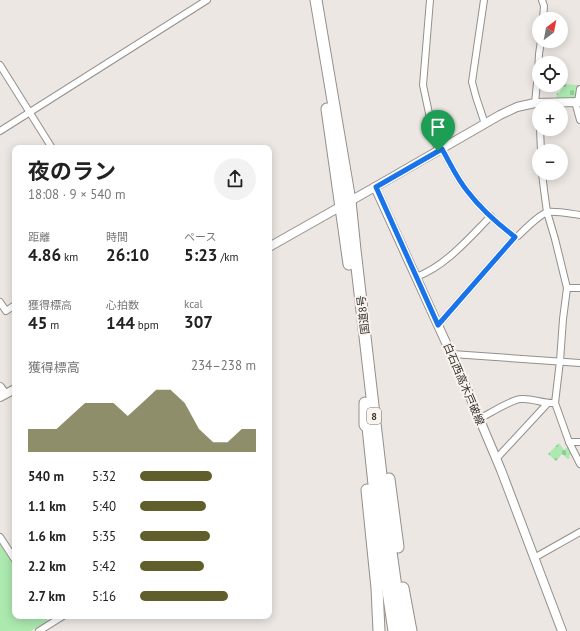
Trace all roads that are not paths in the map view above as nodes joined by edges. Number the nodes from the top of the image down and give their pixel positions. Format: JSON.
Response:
{"nodes":[{"id":1,"x":208,"y":0,"type":"edge"},
{"id":2,"x":308,"y":0,"type":"edge"},
{"id":3,"x":316,"y":0,"type":"edge"},
{"id":4,"x":430,"y":0,"type":"edge"},
{"id":5,"x":484,"y":0,"type":"edge"},
{"id":6,"x":542,"y":0,"type":"edge"},
{"id":7,"x":544,"y":12,"type":"edge"},
{"id":8,"x":540,"y":48,"type":"edge"},
{"id":9,"x":0,"y":65,"type":"edge"},
{"id":10,"x":580,"y":89,"type":"edge"},
{"id":11,"x":539,"y":100,"type":"edge"},
{"id":12,"x":578,"y":102,"type":"edge"},
{"id":13,"x":568,"y":103,"type":"edge"},
{"id":14,"x":532,"y":105,"type":"edge"},
{"id":15,"x":29,"y":112,"type":"junction"},
{"id":16,"x":580,"y":120,"type":"edge"},
{"id":17,"x":485,"y":124,"type":"junction"},
{"id":18,"x":0,"y":131,"type":"edge"},
{"id":19,"x":50,"y":145,"type":"edge"},
{"id":20,"x":440,"y":150,"type":"junction"},
{"id":21,"x":543,"y":180,"type":"edge"},
{"id":22,"x":374,"y":188,"type":"junction"},
{"id":23,"x":346,"y":203,"type":"junction"},
{"id":24,"x":547,"y":212,"type":"junction"},
{"id":25,"x":580,"y":215,"type":"edge"},
{"id":26,"x":491,"y":216,"type":"junction"},
{"id":27,"x":515,"y":237,"type":"junction"},
{"id":28,"x":272,"y":245,"type":"edge"},
{"id":29,"x":416,"y":277,"type":"junction"},
{"id":30,"x":567,"y":288,"type":"junction"},
{"id":31,"x":580,"y":288,"type":"edge"},
{"id":32,"x":1,"y":305,"type":"edge"},
{"id":33,"x":12,"y":307,"type":"edge"},
{"id":34,"x":438,"y":325,"type":"junction"},
{"id":35,"x":452,"y":354,"type":"junction"},
{"id":36,"x":560,"y":361,"type":"junction"},
{"id":37,"x":580,"y":363,"type":"edge"},
{"id":38,"x":12,"y":390,"type":"edge"},
{"id":39,"x":2,"y":393,"type":"edge"},
{"id":40,"x":365,"y":403,"type":"junction"},
{"id":41,"x":555,"y":403,"type":"junction"},
{"id":42,"x":547,"y":404,"type":"junction"},
{"id":43,"x":479,"y":420,"type":"junction"},
{"id":44,"x":376,"y":426,"type":"junction"},
{"id":45,"x":569,"y":442,"type":"junction"},
{"id":46,"x":580,"y":442,"type":"edge"},
{"id":47,"x":496,"y":460,"type":"junction"},
{"id":48,"x":580,"y":464,"type":"edge"},
{"id":49,"x":580,"y":532,"type":"edge"},
{"id":50,"x":0,"y":536,"type":"edge"},
{"id":51,"x":12,"y":555,"type":"edge"},
{"id":52,"x":534,"y":558,"type":"junction"},
{"id":53,"x":52,"y":619,"type":"edge"},
{"id":54,"x":58,"y":619,"type":"edge"},
{"id":55,"x":54,"y":622,"type":"junction"},
{"id":56,"x":39,"y":631,"type":"edge"},
{"id":57,"x":380,"y":631,"type":"edge"},
{"id":58,"x":394,"y":631,"type":"edge"},
{"id":59,"x":402,"y":631,"type":"edge"},
{"id":60,"x":411,"y":631,"type":"edge"},
{"id":61,"x":562,"y":631,"type":"edge"}],
"edges":[{"from":1,"to":15,"type":"street"},
{"from":2,"to":23,"type":"highway","name":"国道8号","number":"8"},
{"from":3,"to":23,"type":"highway","name":"国道8号","number":"8"},
{"from":4,"to":20,"type":"street"},
{"from":5,"to":17,"type":"street"},
{"from":6,"to":7,"type":"street"},
{"from":8,"to":11,"type":"street"},
{"from":9,"to":15,"type":"street"},
{"from":10,"to":12,"type":"street"},
{"from":12,"to":13,"type":"main road"},
{"from":12,"to":16,"type":"street"},
{"from":14,"to":17,"type":"main road"},
{"from":15,"to":18,"type":"street"},
{"from":15,"to":19,"type":"street"},
{"from":17,"to":20,"type":"main road"},
{"from":20,"to":22,"type":"main road"},
{"from":20,"to":26,"type":"street"},
{"from":21,"to":24,"type":"street"},
{"from":22,"to":23,"type":"main road"},
{"from":22,"to":29,"type":"main road","name":"白石西高木戸破線"},
{"from":23,"to":28,"type":"main road"},
{"from":23,"to":40,"type":"highway","name":"国道8号","number":"8"},
{"from":23,"to":44,"type":"highway","name":"国道8号","number":"8"},
{"from":24,"to":25,"type":"street"},
{"from":24,"to":27,"type":"street"},
{"from":24,"to":30,"type":"street"},
{"from":26,"to":27,"type":"street"},
{"from":26,"to":29,"type":"street"},
{"from":27,"to":34,"type":"street"},
{"from":29,"to":34,"type":"main road","name":"白石西高木戸破線"},
{"from":30,"to":31,"type":"street"},
{"from":30,"to":36,"type":"street"},
{"from":32,"to":33,"type":"street"},
{"from":34,"to":35,"type":"main road","name":"白石西高木戸破線"},
{"from":35,"to":36,"type":"street"},
{"from":35,"to":43,"type":"main road","name":"白石西高木戸破線"},
{"from":36,"to":37,"type":"street"},
{"from":36,"to":41,"type":"street"},
{"from":38,"to":39,"type":"main road"},
{"from":40,"to":57,"type":"highway"},
{"from":40,"to":58,"type":"highway","name":"国道8号","number":"8"},
{"from":41,"to":42,"type":"street"},
{"from":41,"to":45,"type":"street"},
{"from":42,"to":43,"type":"street"},
{"from":42,"to":47,"type":"street"},
{"from":43,"to":47,"type":"main road","name":"白石西高木戸破線"},
{"from":44,"to":59,"type":"highway","name":"国道8号","number":"8"},
{"from":44,"to":60,"type":"highway"},
{"from":45,"to":46,"type":"street"},
{"from":45,"to":48,"type":"street"},
{"from":47,"to":52,"type":"main road","name":"白石西高木戸破線"},
{"from":49,"to":52,"type":"street"},
{"from":50,"to":51,"type":"street"},
{"from":52,"to":61,"type":"main road","name":"白石西高木戸破線"},
{"from":53,"to":55,"type":"street"},
{"from":54,"to":55,"type":"street"},
{"from":55,"to":56,"type":"street"}]}
